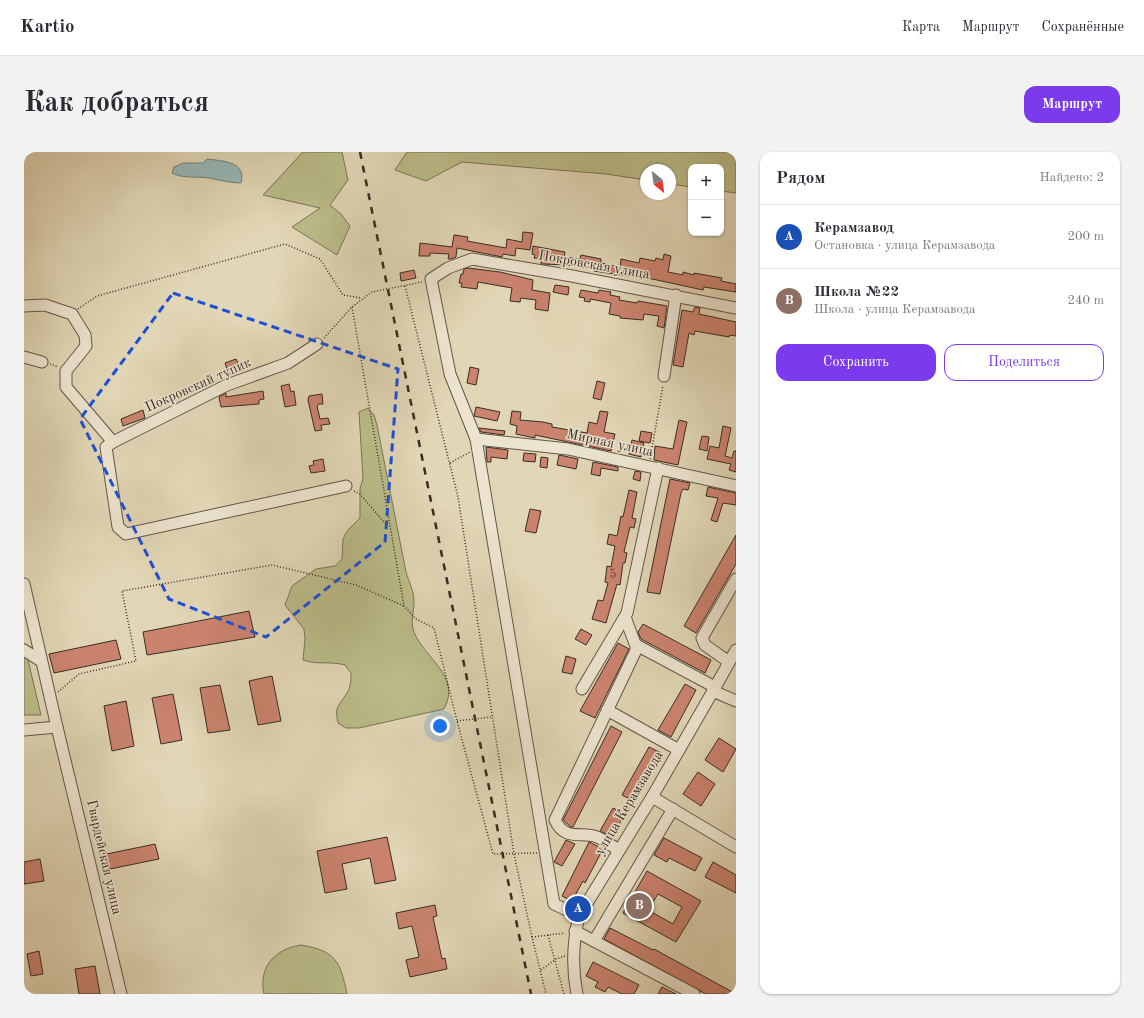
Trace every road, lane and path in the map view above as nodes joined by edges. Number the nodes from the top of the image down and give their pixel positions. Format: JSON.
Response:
{"nodes":[{"id":1,"x":431,"y":279,"type":"junction"},
{"id":2,"x":405,"y":286,"type":"junction"},
{"id":3,"x":676,"y":295,"type":"junction"},
{"id":4,"x":362,"y":298,"type":"junction"},
{"id":5,"x":24,"y":306,"type":"edge"},
{"id":6,"x":352,"y":307,"type":"junction"},
{"id":7,"x":736,"y":308,"type":"edge"},
{"id":8,"x":72,"y":314,"type":"junction"},
{"id":9,"x":317,"y":344,"type":"joint"},
{"id":10,"x":24,"y":357,"type":"edge"},
{"id":11,"x":42,"y":362,"type":"joint"},
{"id":12,"x":66,"y":370,"type":"junction"},
{"id":13,"x":664,"y":376,"type":"joint"},
{"id":14,"x":113,"y":442,"type":"junction"},
{"id":15,"x":477,"y":444,"type":"junction"},
{"id":16,"x":450,"y":463,"type":"junction"},
{"id":17,"x":653,"y":467,"type":"junction"},
{"id":18,"x":346,"y":486,"type":"joint"},
{"id":19,"x":736,"y":486,"type":"edge"},
{"id":20,"x":389,"y":521,"type":"junction"},
{"id":21,"x":736,"y":579,"type":"edge"},
{"id":22,"x":24,"y":584,"type":"edge"},
{"id":23,"x":404,"y":606,"type":"junction"},
{"id":24,"x":625,"y":617,"type":"junction"},
{"id":25,"x":637,"y":649,"type":"junction"},
{"id":26,"x":24,"y":650,"type":"edge"},
{"id":27,"x":736,"y":650,"type":"edge"},
{"id":28,"x":41,"y":662,"type":"junction"},
{"id":29,"x":729,"y":662,"type":"junction"},
{"id":30,"x":582,"y":689,"type":"dead end"},
{"id":31,"x":714,"y":689,"type":"junction"},
{"id":32,"x":50,"y":700,"type":"junction"},
{"id":33,"x":736,"y":701,"type":"edge"},
{"id":34,"x":607,"y":710,"type":"junction"},
{"id":35,"x":492,"y":717,"type":"junction"},
{"id":36,"x":457,"y":721,"type":"junction"},
{"id":37,"x":57,"y":727,"type":"junction"},
{"id":38,"x":24,"y":730,"type":"edge"},
{"id":39,"x":679,"y":750,"type":"junction"},
{"id":40,"x":652,"y":797,"type":"junction"},
{"id":41,"x":673,"y":810,"type":"junction"},
{"id":42,"x":736,"y":847,"type":"edge"},
{"id":43,"x":619,"y":850,"type":"junction"},
{"id":44,"x":546,"y":852,"type":"junction"},
{"id":45,"x":514,"y":854,"type":"junction"},
{"id":46,"x":579,"y":916,"type":"junction"},
{"id":47,"x":575,"y":932,"type":"junction"},
{"id":48,"x":548,"y":935,"type":"junction"},
{"id":49,"x":532,"y":936,"type":"junction"},
{"id":50,"x":594,"y":941,"type":"junction"},
{"id":51,"x":556,"y":959,"type":"junction"},
{"id":52,"x":541,"y":970,"type":"junction"},
{"id":53,"x":121,"y":994,"type":"edge"},
{"id":54,"x":546,"y":994,"type":"edge"},
{"id":55,"x":564,"y":994,"type":"edge"},
{"id":56,"x":577,"y":994,"type":"edge"},
{"id":57,"x":693,"y":994,"type":"edge"}],
"edges":[{"from":1,"to":2,"type":"path"},
{"from":1,"to":3,"type":"street","name":"Покровская улица"},
{"from":1,"to":15,"type":"street"},
{"from":2,"to":4,"type":"path"},
{"from":2,"to":16,"type":"path"},
{"from":3,"to":7,"type":"street","name":"Покровская улица"},
{"from":3,"to":13,"type":"street"},
{"from":4,"to":6,"type":"path"},
{"from":4,"to":8,"type":"path"},
{"from":5,"to":8,"type":"street"},
{"from":6,"to":9,"type":"path"},
{"from":6,"to":20,"type":"path"},
{"from":8,"to":12,"type":"street"},
{"from":9,"to":14,"type":"street","name":"Покровский тупик"},
{"from":10,"to":11,"type":"street"},
{"from":11,"to":12,"type":"path"},
{"from":12,"to":14,"type":"street"},
{"from":13,"to":17,"type":"path"},
{"from":14,"to":18,"type":"street"},
{"from":15,"to":16,"type":"path"},
{"from":15,"to":17,"type":"street","name":"Мирная улица"},
{"from":15,"to":44,"type":"street"},
{"from":16,"to":35,"type":"path"},
{"from":17,"to":19,"type":"street","name":"Мирная улица"},
{"from":17,"to":24,"type":"street"},
{"from":18,"to":20,"type":"path"},
{"from":20,"to":23,"type":"path"},
{"from":21,"to":29,"type":"street"},
{"from":22,"to":28,"type":"street","name":"Гвардейская улица"},
{"from":23,"to":32,"type":"path"},
{"from":23,"to":36,"type":"path"},
{"from":24,"to":25,"type":"street"},
{"from":24,"to":30,"type":"street"},
{"from":25,"to":31,"type":"street"},
{"from":25,"to":34,"type":"street"},
{"from":26,"to":28,"type":"street"},
{"from":27,"to":29,"type":"street","name":"улица Керамзавода"},
{"from":28,"to":32,"type":"street","name":"Гвардейская улица"},
{"from":29,"to":31,"type":"street","name":"улица Керамзавода"},
{"from":31,"to":33,"type":"street"},
{"from":31,"to":39,"type":"street","name":"улица Керамзавода"},
{"from":32,"to":37,"type":"street","name":"Гвардейская улица"},
{"from":34,"to":39,"type":"street"},
{"from":34,"to":43,"type":"street"},
{"from":35,"to":36,"type":"path"},
{"from":35,"to":45,"type":"path"},
{"from":36,"to":45,"type":"path"},
{"from":37,"to":38,"type":"street"},
{"from":37,"to":53,"type":"street","name":"Гвардейская улица"},
{"from":39,"to":40,"type":"street","name":"улица Керамзавода"},
{"from":40,"to":41,"type":"street"},
{"from":40,"to":43,"type":"street","name":"улица Керамзавода"},
{"from":41,"to":42,"type":"street"},
{"from":41,"to":50,"type":"street"},
{"from":43,"to":46,"type":"street","name":"улица Керамзавода"},
{"from":44,"to":45,"type":"path"},
{"from":44,"to":46,"type":"street"},
{"from":45,"to":49,"type":"path"},
{"from":46,"to":47,"type":"street","name":"улица Керамзавода"},
{"from":47,"to":48,"type":"path"},
{"from":47,"to":50,"type":"street"},
{"from":47,"to":56,"type":"street","name":"улица Керамзавода"},
{"from":48,"to":49,"type":"path"},
{"from":48,"to":51,"type":"path"},
{"from":49,"to":52,"type":"path"},
{"from":50,"to":57,"type":"street"},
{"from":51,"to":52,"type":"path"},
{"from":51,"to":55,"type":"path"},
{"from":52,"to":54,"type":"path"}]}
